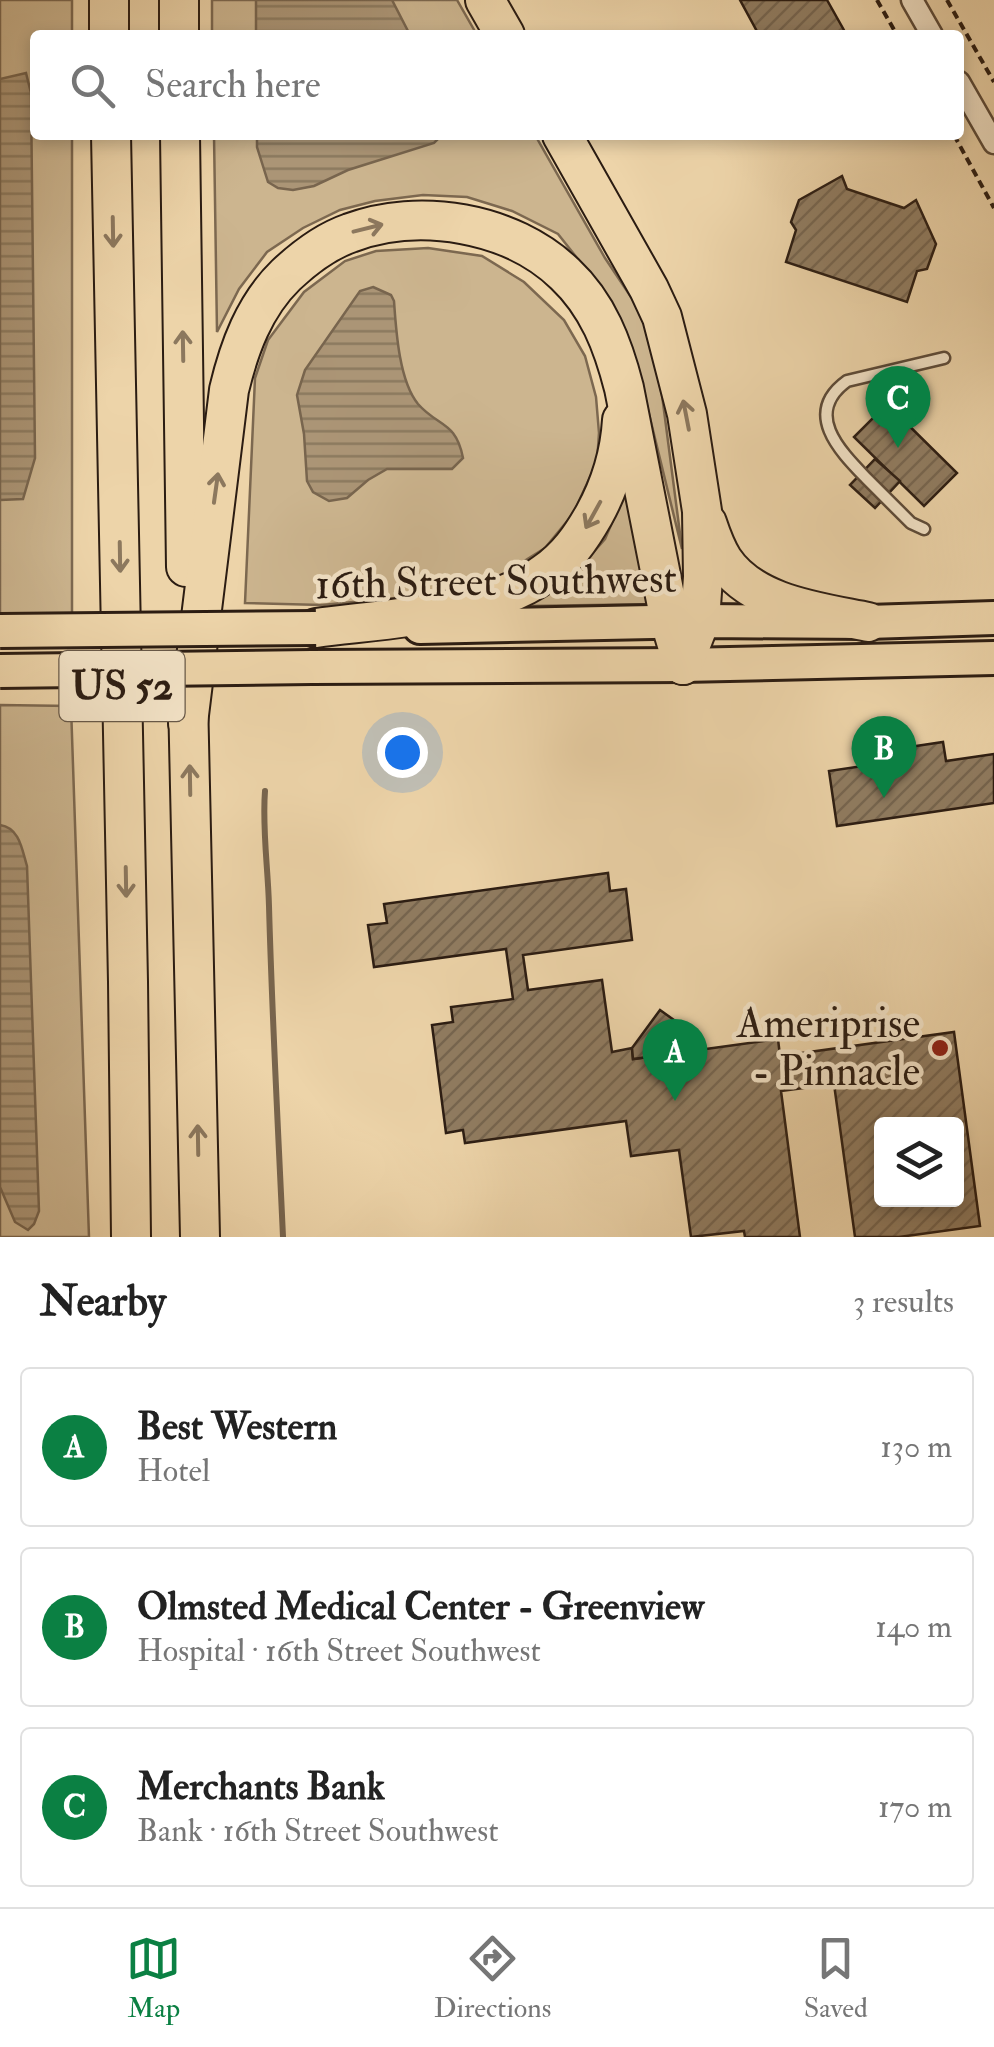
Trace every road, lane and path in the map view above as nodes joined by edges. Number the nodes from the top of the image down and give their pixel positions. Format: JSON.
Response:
{"nodes":[{"id":1,"x":109,"y":0,"type":"edge"},
{"id":2,"x":179,"y":0,"type":"edge"},
{"id":3,"x":485,"y":0,"type":"edge"},
{"id":4,"x":877,"y":0,"type":"edge"},
{"id":5,"x":912,"y":0,"type":"edge"},
{"id":6,"x":947,"y":0,"type":"edge"},
{"id":7,"x":110,"y":30,"type":"edge"},
{"id":8,"x":179,"y":30,"type":"edge"},
{"id":9,"x":502,"y":30,"type":"edge"},
{"id":10,"x":894,"y":30,"type":"edge"},
{"id":11,"x":929,"y":30,"type":"edge"},
{"id":12,"x":994,"y":82,"type":"edge"},
{"id":13,"x":964,"y":91,"type":"edge"},
{"id":14,"x":112,"y":140,"type":"edge"},
{"id":15,"x":180,"y":140,"type":"edge"},
{"id":16,"x":565,"y":140,"type":"edge"},
{"id":17,"x":957,"y":140,"type":"edge"},
{"id":18,"x":994,"y":143,"type":"edge"},
{"id":19,"x":994,"y":208,"type":"edge"},
{"id":20,"x":944,"y":358,"type":"dead end"},
{"id":21,"x":624,"y":388,"type":"junction"},
{"id":22,"x":702,"y":511,"type":"junction"},
{"id":23,"x":924,"y":529,"type":"dead end"},
{"id":24,"x":994,"y":618,"type":"edge"},
{"id":25,"x":685,"y":621,"type":"junction"},
{"id":26,"x":868,"y":622,"type":"junction"},
{"id":27,"x":316,"y":628,"type":"junction"},
{"id":28,"x":0,"y":631,"type":"edge"},
{"id":29,"x":994,"y":658,"type":"edge"},
{"id":30,"x":683,"y":665,"type":"junction"},
{"id":31,"x":0,"y":671,"type":"edge"},
{"id":32,"x":188,"y":724,"type":"junction"},
{"id":33,"x":131,"y":1237,"type":"edge"},
{"id":34,"x":200,"y":1237,"type":"edge"}],
"edges":[{"from":1,"to":7,"type":"highway"},
{"from":2,"to":8,"type":"highway"},
{"from":3,"to":9,"type":"highway"},
{"from":4,"to":10,"type":"path"},
{"from":5,"to":11,"type":"street"},
{"from":6,"to":12,"type":"path"},
{"from":13,"to":18,"type":"street"},
{"from":14,"to":33,"type":"highway","number":"US 52","one_way":true},
{"from":32,"to":15,"type":"highway","number":"US 52","one_way":true},
{"from":22,"to":16,"type":"highway","one_way":true},
{"from":17,"to":19,"type":"path"},
{"from":20,"to":23,"type":"lane"},
{"from":21,"to":25,"type":"highway"},
{"from":21,"to":27,"type":"highway","one_way":true},
{"from":32,"to":21,"type":"highway","one_way":true},
{"from":22,"to":25,"type":"highway"},
{"from":22,"to":26,"type":"highway"},
{"from":24,"to":26,"type":"main road","name":"16th Street Southwest"},
{"from":25,"to":26,"type":"main road","name":"16th Street Southwest"},
{"from":25,"to":27,"type":"main road","name":"16th Street Southwest"},
{"from":25,"to":30,"type":"highway"},
{"from":27,"to":28,"type":"main road","name":"16th Street Southwest","bridge":true},
{"from":29,"to":30,"type":"main road","name":"16th Street Southwest"},
{"from":30,"to":31,"type":"main road","name":"16th Street Southwest","bridge":true},
{"from":34,"to":32,"type":"highway","number":"US 52","one_way":true}]}
